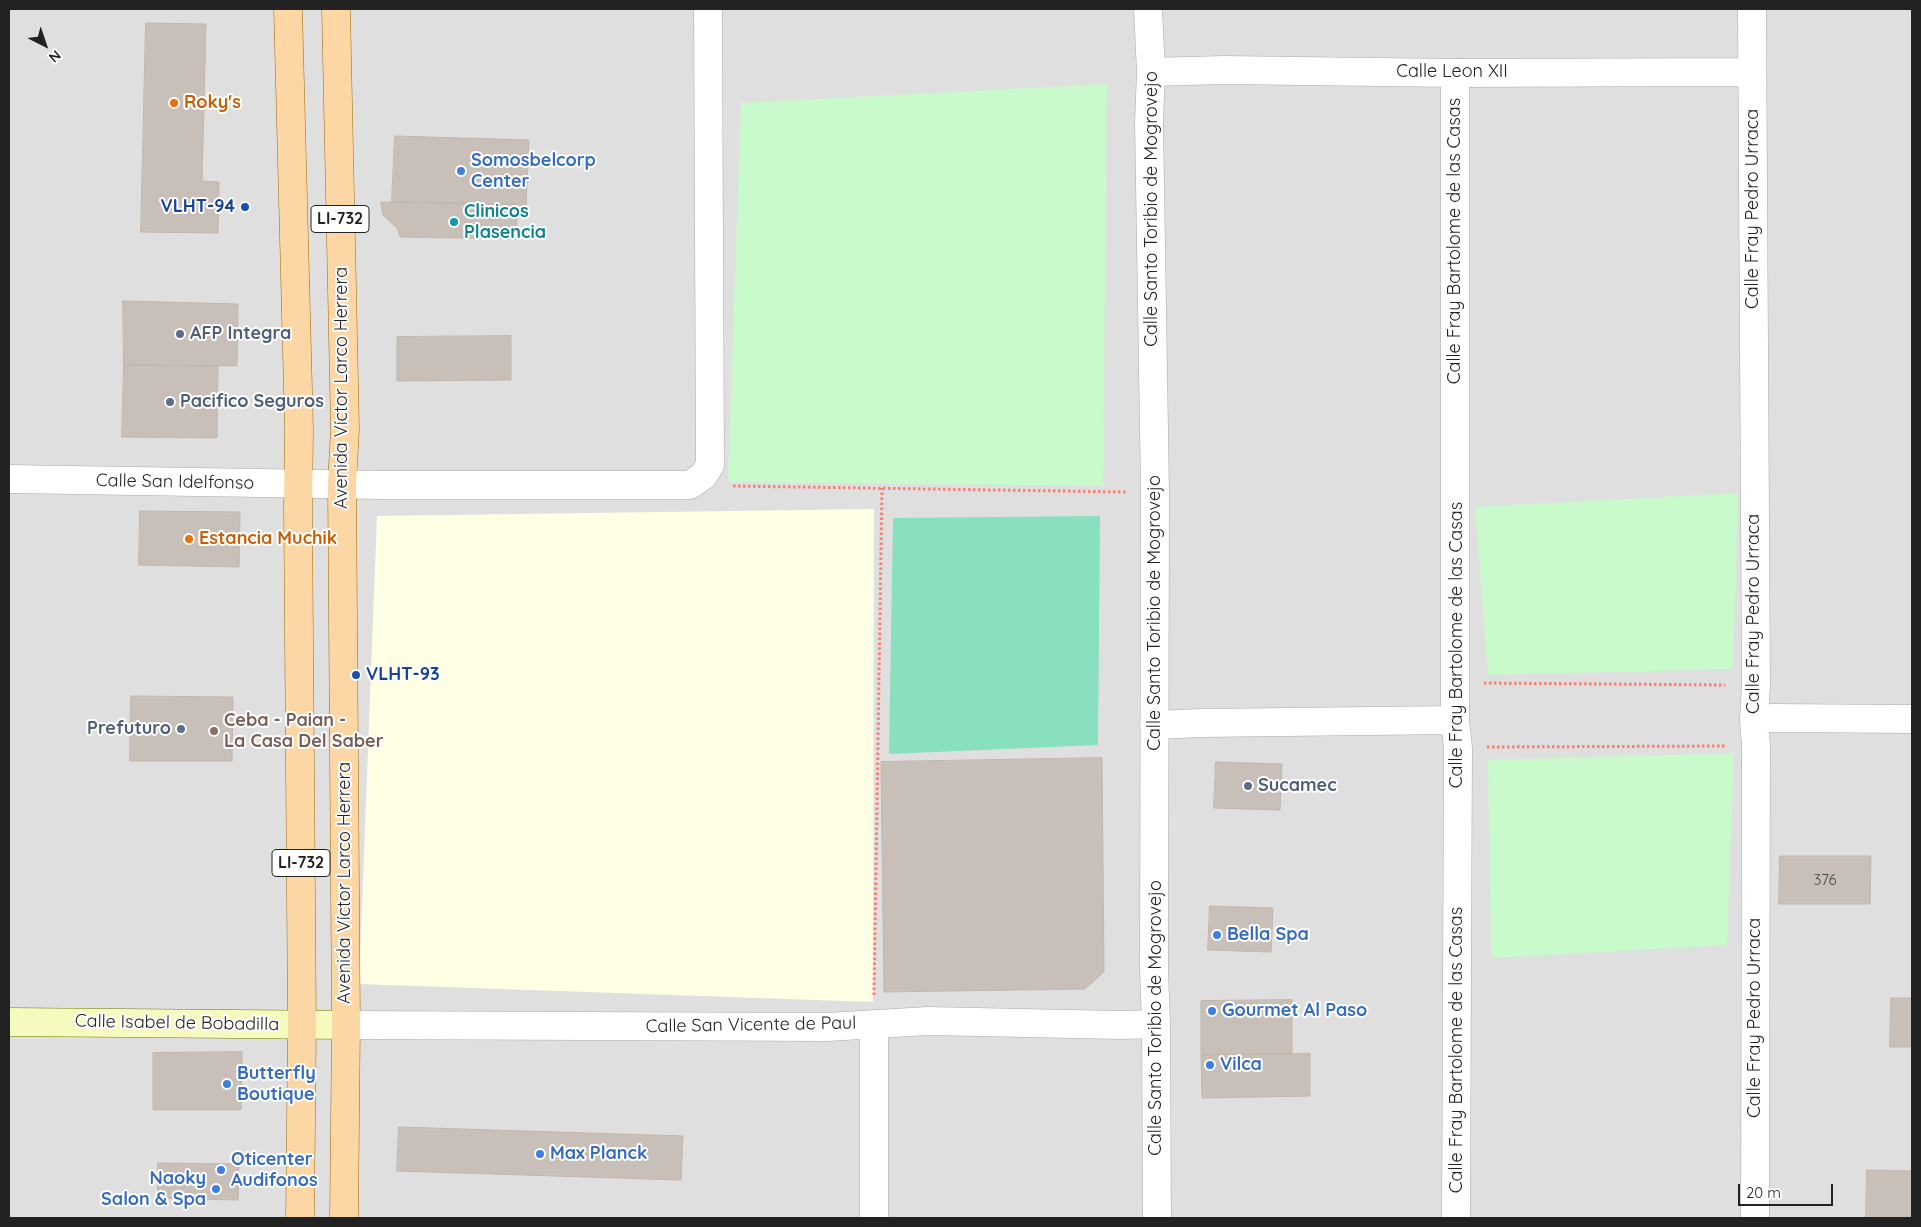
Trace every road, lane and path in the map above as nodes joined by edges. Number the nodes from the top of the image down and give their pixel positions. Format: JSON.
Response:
{"nodes":[{"id":1,"x":288,"y":9,"type":"edge"},
{"id":2,"x":336,"y":9,"type":"edge"},
{"id":3,"x":708,"y":9,"type":"edge"},
{"id":4,"x":1148,"y":9,"type":"edge"},
{"id":5,"x":1752,"y":9,"type":"edge"},
{"id":6,"x":1151,"y":72,"type":"junction"},
{"id":7,"x":1752,"y":72,"type":"junction"},
{"id":8,"x":1455,"y":73,"type":"junction"},
{"id":9,"x":9,"y":479,"type":"edge"},
{"id":10,"x":298,"y":484,"type":"junction"},
{"id":11,"x":342,"y":484,"type":"junction"},
{"id":12,"x":690,"y":485,"type":"junction"},
{"id":13,"x":882,"y":488,"type":"junction"},
{"id":14,"x":1155,"y":492,"type":"junction"},
{"id":15,"x":1456,"y":682,"type":"junction"},
{"id":16,"x":1756,"y":685,"type":"junction"},
{"id":17,"x":1912,"y":719,"type":"edge"},
{"id":18,"x":1455,"y":720,"type":"junction"},
{"id":19,"x":1154,"y":725,"type":"junction"},
{"id":20,"x":1755,"y":732,"type":"junction"},
{"id":21,"x":1458,"y":748,"type":"junction"},
{"id":22,"x":9,"y":1022,"type":"edge"},
{"id":23,"x":874,"y":1024,"type":"junction"},
{"id":24,"x":1156,"y":1024,"type":"junction"},
{"id":25,"x":302,"y":1025,"type":"junction"},
{"id":26,"x":346,"y":1025,"type":"junction"},
{"id":27,"x":300,"y":1218,"type":"edge"},
{"id":28,"x":344,"y":1218,"type":"edge"},
{"id":29,"x":874,"y":1218,"type":"edge"},
{"id":30,"x":1157,"y":1218,"type":"edge"},
{"id":31,"x":1456,"y":1218,"type":"edge"},
{"id":32,"x":1755,"y":1218,"type":"edge"}],
"edges":[{"from":1,"to":10,"type":"main road","number":"LI-732"},
{"from":2,"to":11,"type":"main road","name":"Avenida Víctor Larco Herrera","number":"LI-732"},
{"from":3,"to":12,"type":"street"},
{"from":4,"to":6,"type":"street","name":"Calle Santo Toribio de Mogrovejo"},
{"from":5,"to":7,"type":"street","name":"Calle Fray Pedro Urraca"},
{"from":6,"to":8,"type":"street","name":"Calle Leon XII"},
{"from":6,"to":14,"type":"street","name":"Calle Santo Toribio de Mogrovejo"},
{"from":7,"to":8,"type":"street","name":"Calle Leon XII"},
{"from":7,"to":16,"type":"street","name":"Calle Fray Pedro Urraca"},
{"from":8,"to":15,"type":"street","name":"Calle Fray Bartolome de las Casas"},
{"from":9,"to":10,"type":"street","name":"Calle San Idelfonso"},
{"from":10,"to":11,"type":"street","name":"Calle San Idelfonso"},
{"from":10,"to":25,"type":"main road","number":"LI-732"},
{"from":11,"to":12,"type":"street","name":"Calle San Idelfonso"},
{"from":11,"to":26,"type":"main road","name":"Avenida Víctor Larco Herrera","number":"LI-732"},
{"from":12,"to":13,"type":"path"},
{"from":13,"to":14,"type":"path"},
{"from":13,"to":23,"type":"path"},
{"from":14,"to":19,"type":"street","name":"Calle Santo Toribio de Mogrovejo"},
{"from":15,"to":16,"type":"path"},
{"from":15,"to":18,"type":"street","name":"Calle Fray Bartolome de las Casas"},
{"from":16,"to":20,"type":"street","name":"Calle Fray Pedro Urraca"},
{"from":17,"to":20,"type":"street"},
{"from":18,"to":19,"type":"street"},
{"from":18,"to":21,"type":"street","name":"Calle Fray Bartolome de las Casas"},
{"from":19,"to":24,"type":"street","name":"Calle Santo Toribio de Mogrovejo"},
{"from":20,"to":21,"type":"path"},
{"from":20,"to":32,"type":"street","name":"Calle Fray Pedro Urraca"},
{"from":21,"to":31,"type":"street","name":"Calle Fray Bartolome de las Casas"},
{"from":22,"to":25,"type":"street","name":"Calle Isabel de Bobadilla"},
{"from":23,"to":24,"type":"street","name":"Calle San Vicente de Paul"},
{"from":23,"to":26,"type":"street","name":"Calle San Vicente de Paul"},
{"from":23,"to":29,"type":"street"},
{"from":24,"to":30,"type":"street","name":"Calle Santo Toribio de Mogrovejo"},
{"from":25,"to":26,"type":"street","name":"Calle Isabel de Bobadilla"},
{"from":25,"to":27,"type":"main road","number":"LI-732"},
{"from":26,"to":28,"type":"main road","name":"Avenida Víctor Larco Herrera","number":"LI-732"}]}
